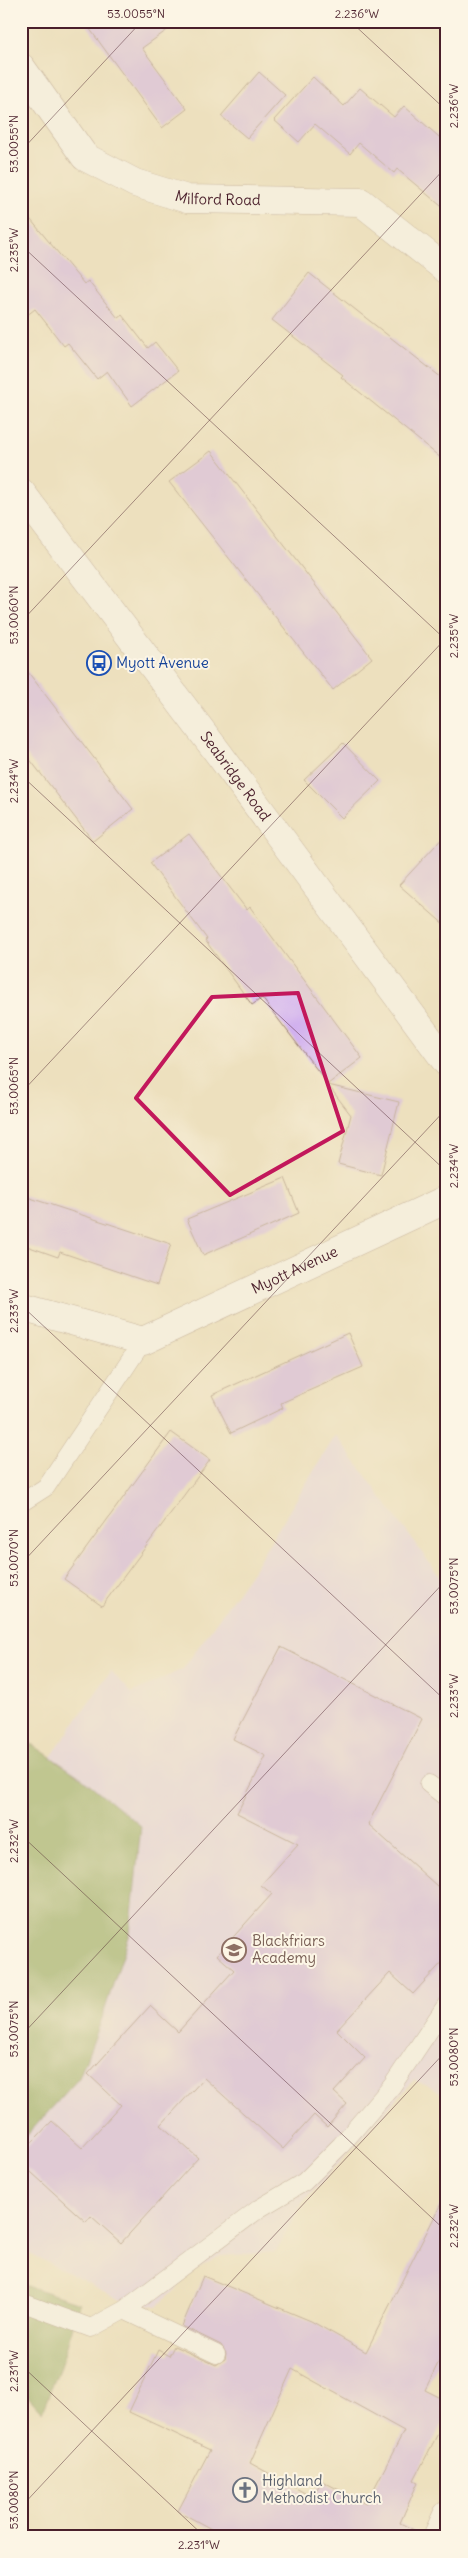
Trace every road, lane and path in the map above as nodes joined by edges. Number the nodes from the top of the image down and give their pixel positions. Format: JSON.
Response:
{"nodes":[{"id":1,"x":21,"y":67,"type":"edge"},
{"id":2,"x":447,"y":270,"type":"edge"},
{"id":3,"x":21,"y":492,"type":"edge"},
{"id":4,"x":447,"y":1063,"type":"edge"},
{"id":5,"x":447,"y":1199,"type":"edge"},
{"id":6,"x":21,"y":1307,"type":"edge"},
{"id":7,"x":143,"y":1341,"type":"junction"},
{"id":8,"x":21,"y":1502,"type":"edge"},
{"id":9,"x":429,"y":1784,"type":"dead end"},
{"id":10,"x":447,"y":1798,"type":"edge"},
{"id":11,"x":447,"y":2004,"type":"edge"},
{"id":12,"x":21,"y":2302,"type":"edge"},
{"id":13,"x":124,"y":2310,"type":"junction"},
{"id":14,"x":216,"y":2354,"type":"dead end"},
{"id":15,"x":447,"y":2515,"type":"edge"},
{"id":16,"x":437,"y":2537,"type":"edge"}],
"edges":[{"from":1,"to":2,"type":"street","name":"Milford Road"},
{"from":3,"to":4,"type":"street","name":"Seabridge Road"},
{"from":5,"to":7,"type":"street","name":"Myott Avenue"},
{"from":6,"to":7,"type":"street"},
{"from":7,"to":8,"type":"lane"},
{"from":9,"to":10,"type":"lane"},
{"from":11,"to":13,"type":"lane"},
{"from":12,"to":13,"type":"lane"},
{"from":13,"to":14,"type":"lane"},
{"from":15,"to":16,"type":"street"}]}
